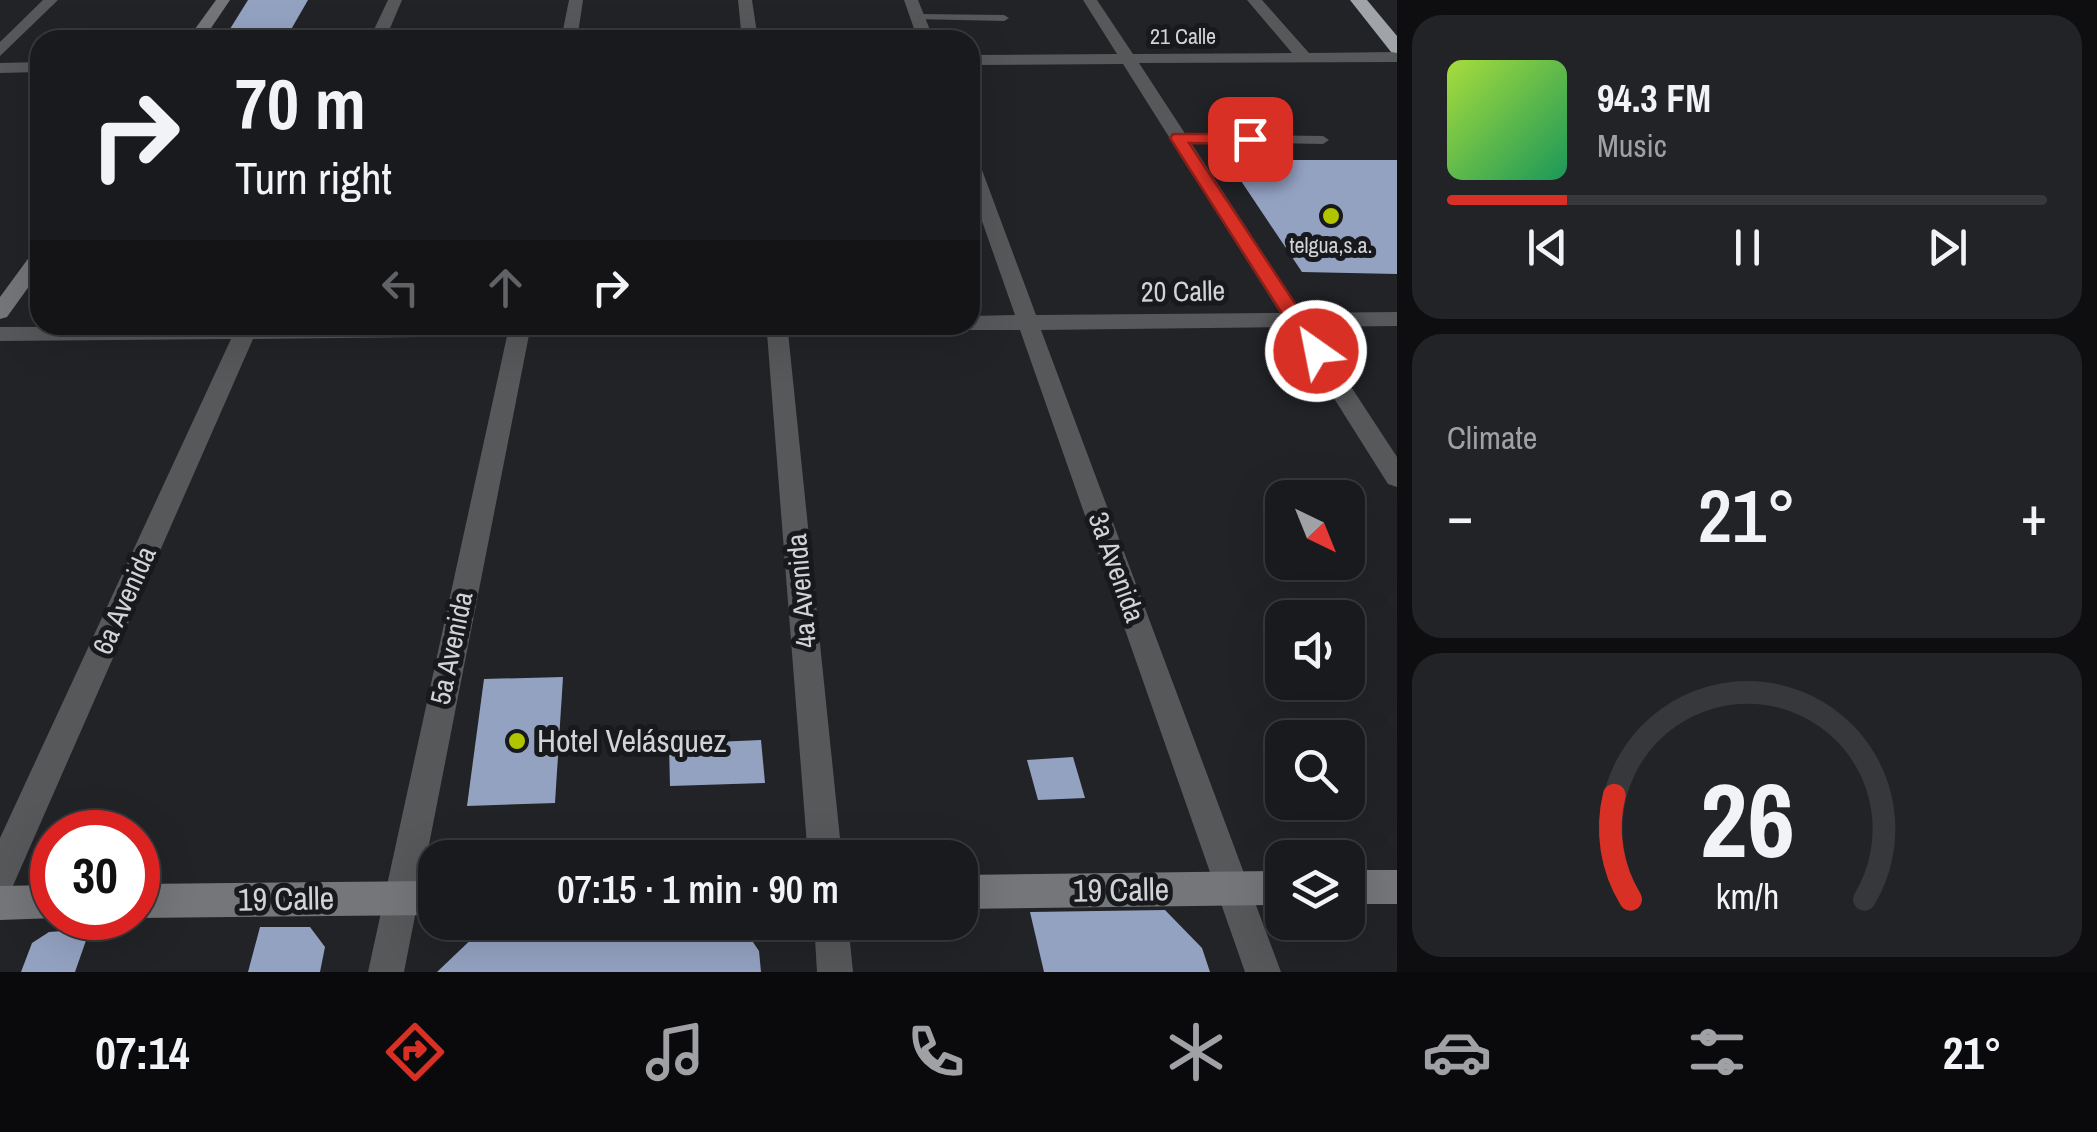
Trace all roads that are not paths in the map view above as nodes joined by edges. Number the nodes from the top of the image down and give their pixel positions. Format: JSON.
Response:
{"nodes":[{"id":1,"x":51,"y":0,"type":"edge"},
{"id":2,"x":223,"y":0,"type":"edge"},
{"id":3,"x":395,"y":0,"type":"edge"},
{"id":4,"x":576,"y":0,"type":"edge"},
{"id":5,"x":745,"y":0,"type":"edge"},
{"id":6,"x":912,"y":0,"type":"edge"},
{"id":7,"x":1090,"y":0,"type":"edge"},
{"id":8,"x":1254,"y":0,"type":"edge"},
{"id":9,"x":1358,"y":0,"type":"edge"},
{"id":10,"x":918,"y":17,"type":"junction"},
{"id":11,"x":1004,"y":18,"type":"dead end"},
{"id":12,"x":202,"y":30,"type":"edge"},
{"id":13,"x":382,"y":30,"type":"edge"},
{"id":14,"x":571,"y":30,"type":"edge"},
{"id":15,"x":749,"y":30,"type":"edge"},
{"id":16,"x":923,"y":30,"type":"edge"},
{"id":17,"x":1397,"y":48,"type":"edge"},
{"id":18,"x":0,"y":51,"type":"edge"},
{"id":19,"x":1397,"y":57,"type":"edge"},
{"id":20,"x":1305,"y":58,"type":"junction"},
{"id":21,"x":1128,"y":59,"type":"junction"},
{"id":22,"x":980,"y":60,"type":"edge"},
{"id":23,"x":0,"y":68,"type":"edge"},
{"id":24,"x":30,"y":68,"type":"edge"},
{"id":25,"x":1178,"y":138,"type":"junction"},
{"id":26,"x":1323,"y":140,"type":"dead end"},
{"id":27,"x":980,"y":190,"type":"edge"},
{"id":28,"x":30,"y":270,"type":"edge"},
{"id":29,"x":0,"y":312,"type":"edge"},
{"id":30,"x":1397,"y":319,"type":"edge"},
{"id":31,"x":1296,"y":320,"type":"junction"},
{"id":32,"x":980,"y":323,"type":"edge"},
{"id":33,"x":1028,"y":323,"type":"junction"},
{"id":34,"x":30,"y":333,"type":"edge"},
{"id":35,"x":0,"y":334,"type":"edge"},
{"id":36,"x":244,"y":335,"type":"edge"},
{"id":37,"x":518,"y":335,"type":"edge"},
{"id":38,"x":778,"y":335,"type":"edge"},
{"id":39,"x":1397,"y":477,"type":"edge"},
{"id":40,"x":823,"y":840,"type":"edge"},
{"id":41,"x":0,"y":876,"type":"edge"},
{"id":42,"x":1365,"y":887,"type":"edge"},
{"id":43,"x":1397,"y":887,"type":"edge"},
{"id":44,"x":1233,"y":888,"type":"junction"},
{"id":45,"x":1265,"y":888,"type":"edge"},
{"id":46,"x":978,"y":892,"type":"edge"},
{"id":47,"x":398,"y":898,"type":"junction"},
{"id":48,"x":418,"y":898,"type":"edge"},
{"id":49,"x":160,"y":901,"type":"edge"},
{"id":50,"x":30,"y":902,"type":"edge"},
{"id":51,"x":0,"y":903,"type":"edge"},
{"id":52,"x":832,"y":940,"type":"edge"},
{"id":53,"x":386,"y":972,"type":"edge"},
{"id":54,"x":835,"y":972,"type":"edge"},
{"id":55,"x":1263,"y":972,"type":"edge"}],
"edges":[{"from":1,"to":18,"type":"street"},
{"from":2,"to":12,"type":"street"},
{"from":3,"to":13,"type":"street"},
{"from":4,"to":14,"type":"street"},
{"from":5,"to":15,"type":"street"},
{"from":6,"to":10,"type":"street"},
{"from":7,"to":21,"type":"street"},
{"from":8,"to":20,"type":"street"},
{"from":9,"to":17,"type":"highway"},
{"from":10,"to":11,"type":"lane"},
{"from":10,"to":16,"type":"street"},
{"from":19,"to":20,"type":"street","name":"21 Calle"},
{"from":20,"to":21,"type":"street","name":"21 Calle"},
{"from":21,"to":22,"type":"street","name":"21 Calle"},
{"from":21,"to":25,"type":"street"},
{"from":23,"to":24,"type":"street"},
{"from":25,"to":26,"type":"lane"},
{"from":25,"to":31,"type":"street"},
{"from":27,"to":33,"type":"street","name":"3a Avenida"},
{"from":28,"to":29,"type":"street"},
{"from":30,"to":31,"type":"street","name":"20 Calle"},
{"from":31,"to":33,"type":"street","name":"20 Calle"},
{"from":31,"to":39,"type":"street"},
{"from":32,"to":33,"type":"street","name":"20 Calle"},
{"from":33,"to":44,"type":"street","name":"3a Avenida"},
{"from":34,"to":35,"type":"street"},
{"from":36,"to":41,"type":"street","name":"6a Avenida"},
{"from":37,"to":47,"type":"street","name":"5a Avenida"},
{"from":38,"to":40,"type":"street","name":"4a Avenida"},
{"from":42,"to":43,"type":"street"},
{"from":44,"to":45,"type":"street","name":"19 Calle"},
{"from":44,"to":46,"type":"street","name":"19 Calle"},
{"from":44,"to":55,"type":"street","name":"3a Avenida"},
{"from":47,"to":48,"type":"street","name":"19 Calle"},
{"from":47,"to":49,"type":"street","name":"19 Calle"},
{"from":47,"to":53,"type":"street","name":"5a Avenida"},
{"from":50,"to":51,"type":"street"},
{"from":52,"to":54,"type":"street"}]}
